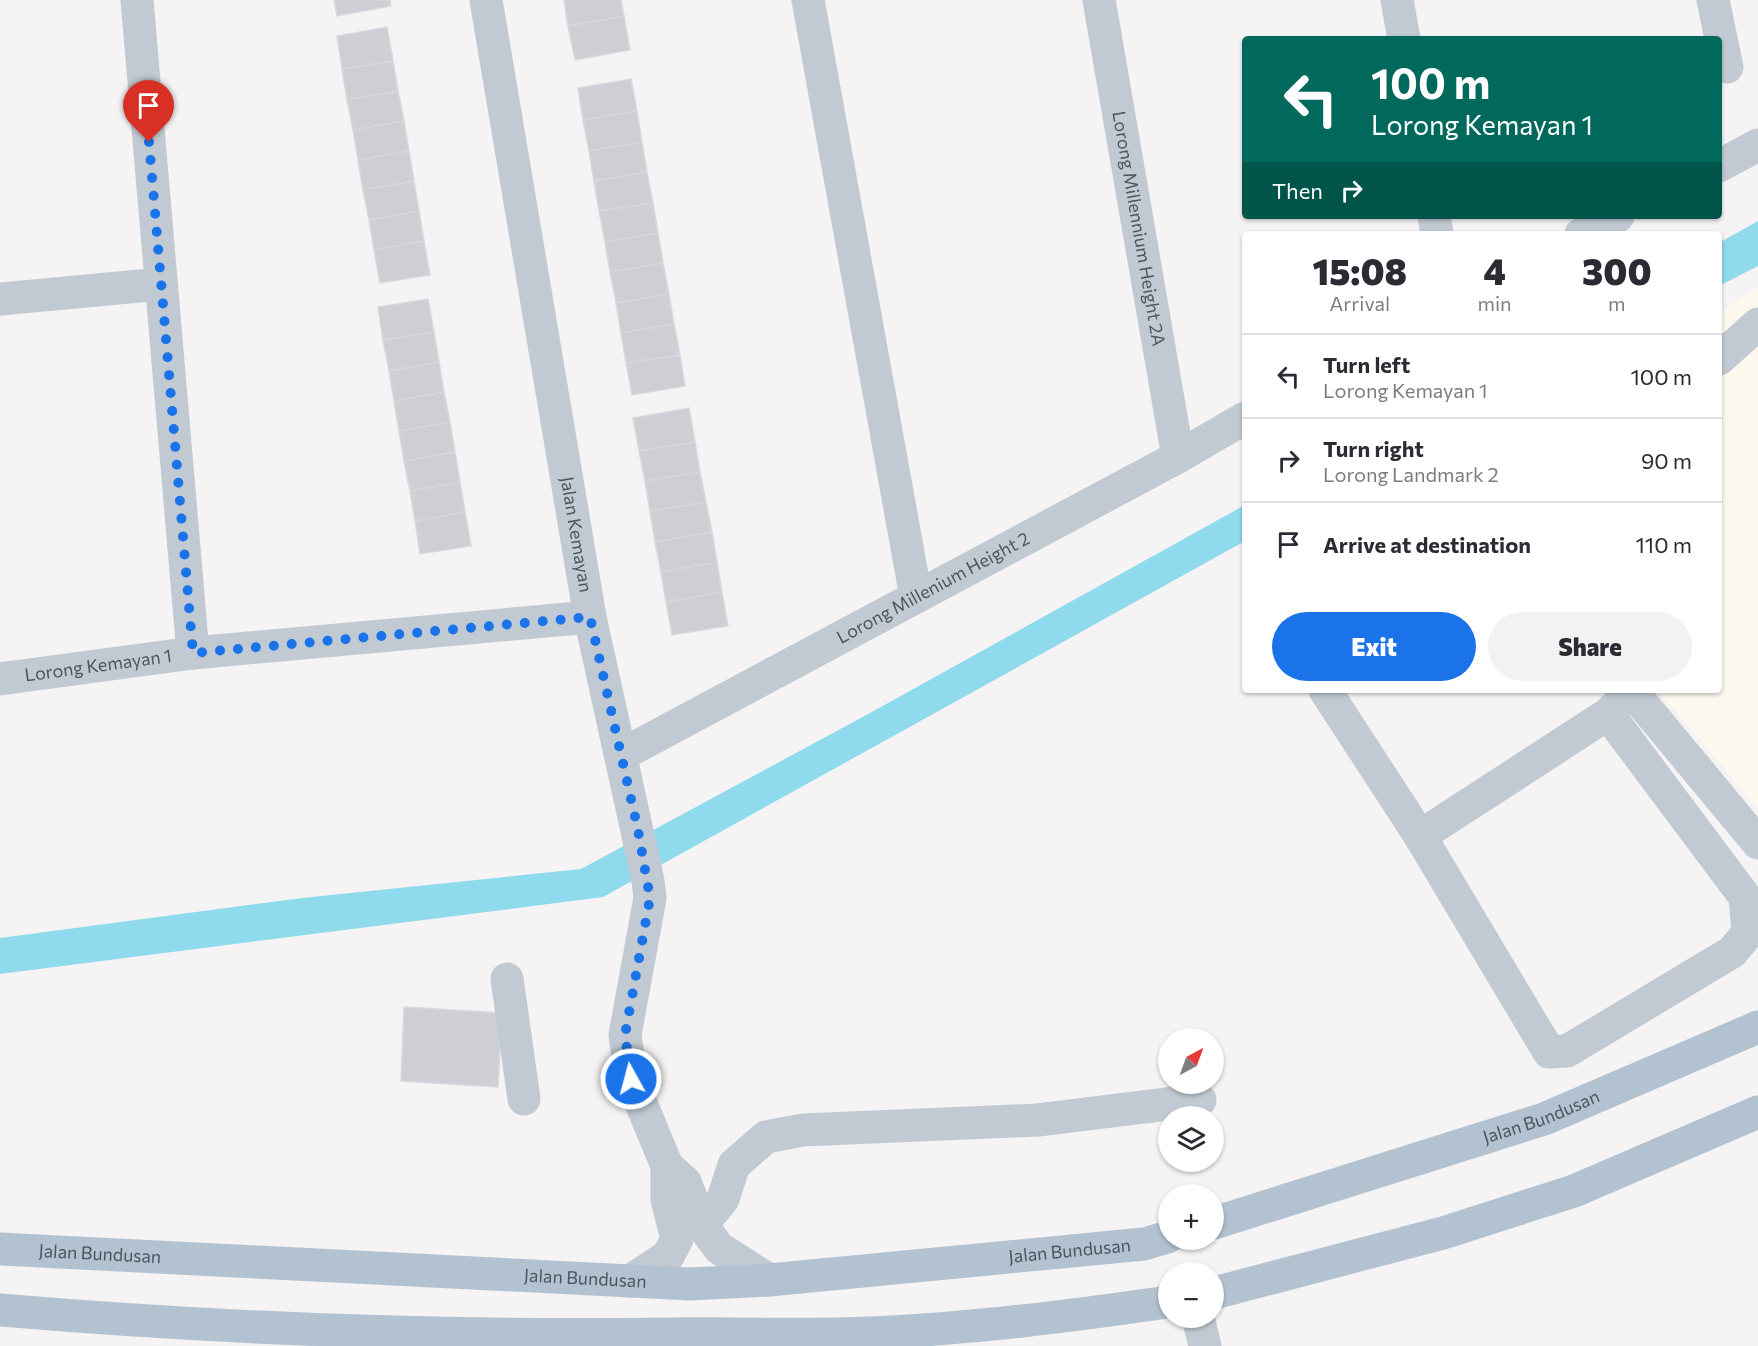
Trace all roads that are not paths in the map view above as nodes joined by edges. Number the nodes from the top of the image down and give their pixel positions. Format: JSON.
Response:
{"nodes":[{"id":1,"x":137,"y":0,"type":"edge"},
{"id":2,"x":486,"y":0,"type":"edge"},
{"id":3,"x":808,"y":0,"type":"edge"},
{"id":4,"x":1099,"y":0,"type":"edge"},
{"id":5,"x":1397,"y":0,"type":"edge"},
{"id":6,"x":1713,"y":0,"type":"edge"},
{"id":7,"x":1403,"y":36,"type":"edge"},
{"id":8,"x":1721,"y":36,"type":"edge"},
{"id":9,"x":1722,"y":43,"type":"edge"},
{"id":10,"x":1727,"y":67,"type":"dead end"},
{"id":11,"x":1758,"y":145,"type":"edge"},
{"id":12,"x":1722,"y":164,"type":"edge"},
{"id":13,"x":1612,"y":219,"type":"edge"},
{"id":14,"x":1587,"y":231,"type":"edge"},
{"id":15,"x":160,"y":284,"type":"junction"},
{"id":16,"x":0,"y":299,"type":"edge"},
{"id":17,"x":1758,"y":324,"type":"edge"},
{"id":18,"x":1722,"y":356,"type":"edge"},
{"id":19,"x":1242,"y":420,"type":"edge"},
{"id":20,"x":1178,"y":457,"type":"junction"},
{"id":21,"x":916,"y":597,"type":"junction"},
{"id":22,"x":590,"y":617,"type":"junction"},
{"id":23,"x":193,"y":653,"type":"junction"},
{"id":24,"x":0,"y":678,"type":"edge"},
{"id":25,"x":1328,"y":693,"type":"edge"},
{"id":26,"x":1628,"y":693,"type":"edge"},
{"id":27,"x":1633,"y":693,"type":"edge"},
{"id":28,"x":1608,"y":714,"type":"junction"},
{"id":29,"x":621,"y":755,"type":"junction"},
{"id":30,"x":1420,"y":836,"type":"junction"},
{"id":31,"x":1758,"y":843,"type":"edge"},
{"id":32,"x":507,"y":979,"type":"dead end"},
{"id":33,"x":1758,"y":1027,"type":"edge"},
{"id":34,"x":524,"y":1099,"type":"dead end"},
{"id":35,"x":1200,"y":1100,"type":"dead end"},
{"id":36,"x":1758,"y":1112,"type":"edge"},
{"id":37,"x":667,"y":1166,"type":"junction"},
{"id":38,"x":1224,"y":1220,"type":"edge"},
{"id":39,"x":702,"y":1225,"type":"junction"},
{"id":40,"x":1158,"y":1240,"type":"edge"},
{"id":41,"x":0,"y":1249,"type":"edge"},
{"id":42,"x":769,"y":1280,"type":"junction"},
{"id":43,"x":630,"y":1281,"type":"junction"},
{"id":44,"x":1224,"y":1290,"type":"edge"},
{"id":45,"x":1158,"y":1303,"type":"edge"},
{"id":46,"x":0,"y":1310,"type":"edge"},
{"id":47,"x":1201,"y":1328,"type":"edge"},
{"id":48,"x":531,"y":1341,"type":"edge"},
{"id":49,"x":1205,"y":1346,"type":"edge"}],
"edges":[{"from":1,"to":15,"type":"street"},
{"from":2,"to":22,"type":"street","name":"Jalan Kemayan"},
{"from":3,"to":21,"type":"street"},
{"from":4,"to":20,"type":"street","name":"Lorong Millennium Height 2A"},
{"from":5,"to":7,"type":"street"},
{"from":6,"to":8,"type":"street"},
{"from":9,"to":10,"type":"street"},
{"from":11,"to":12,"type":"street"},
{"from":13,"to":14,"type":"street"},
{"from":15,"to":16,"type":"street"},
{"from":15,"to":23,"type":"street"},
{"from":17,"to":18,"type":"street"},
{"from":19,"to":20,"type":"street","name":"Lorong Millenium Height 2"},
{"from":20,"to":21,"type":"street","name":"Lorong Millenium Height 2"},
{"from":21,"to":29,"type":"street","name":"Lorong Millenium Height 2"},
{"from":22,"to":23,"type":"street","name":"Lorong Kemayan 1"},
{"from":22,"to":29,"type":"street","name":"Jalan Kemayan"},
{"from":23,"to":24,"type":"street","name":"Lorong Kemayan 1"},
{"from":25,"to":30,"type":"street"},
{"from":26,"to":28,"type":"street"},
{"from":27,"to":31,"type":"street"},
{"from":28,"to":30,"type":"street"},
{"from":28,"to":30,"type":"street"},
{"from":29,"to":37,"type":"street","name":"Jalan Kemayan"},
{"from":32,"to":34,"type":"street"},
{"from":33,"to":38,"type":"main road","name":"Jalan Bundusan"},
{"from":35,"to":39,"type":"street"},
{"from":36,"to":44,"type":"main road"},
{"from":37,"to":39,"type":"street"},
{"from":37,"to":43,"type":"street"},
{"from":39,"to":42,"type":"street"},
{"from":40,"to":42,"type":"main road","name":"Jalan Bundusan"},
{"from":41,"to":43,"type":"main road","name":"Jalan Bundusan"},
{"from":42,"to":43,"type":"main road","name":"Jalan Bundusan"},
{"from":45,"to":48,"type":"main road"},
{"from":46,"to":48,"type":"main road"},
{"from":47,"to":49,"type":"street"}]}
